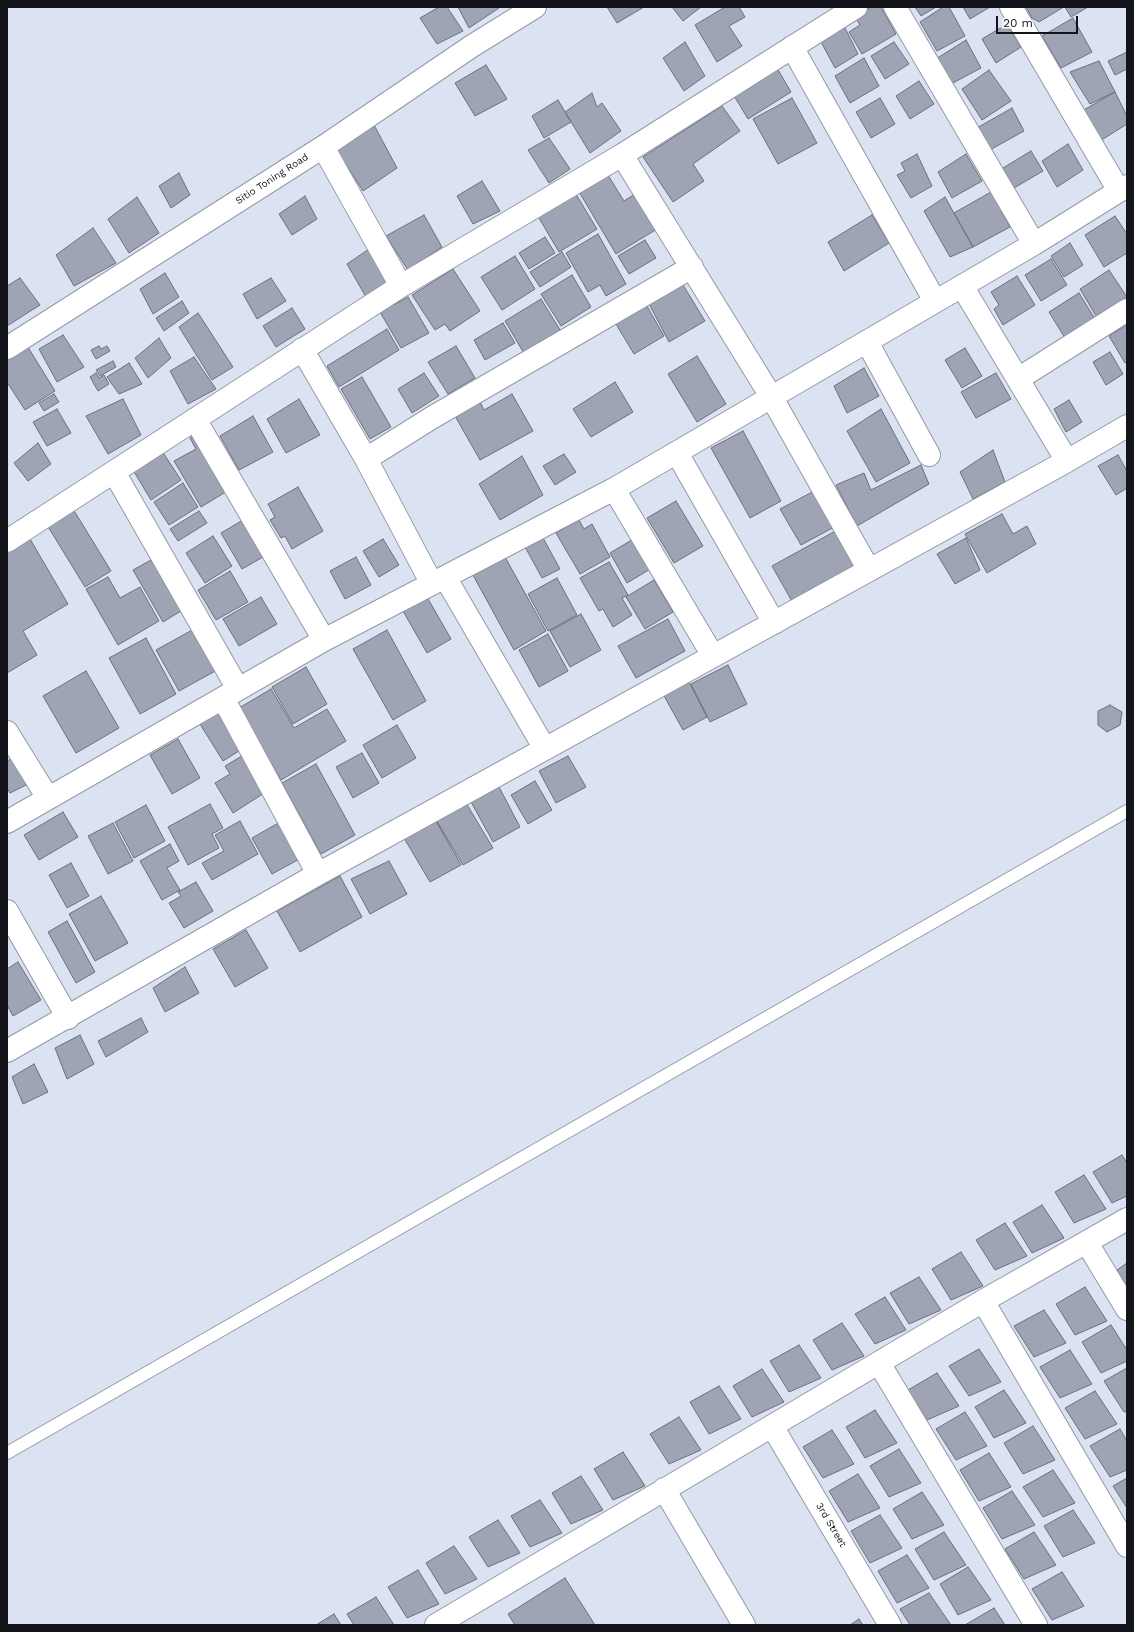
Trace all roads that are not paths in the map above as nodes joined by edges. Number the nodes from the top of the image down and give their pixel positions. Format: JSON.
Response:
{"nodes":[{"id":1,"x":535,"y":7,"type":"edge"},
{"id":2,"x":856,"y":7,"type":"edge"},
{"id":3,"x":895,"y":7,"type":"edge"},
{"id":4,"x":1011,"y":7,"type":"edge"},
{"id":5,"x":792,"y":47,"type":"junction"},
{"id":6,"x":323,"y":147,"type":"junction"},
{"id":7,"x":622,"y":155,"type":"junction"},
{"id":8,"x":1123,"y":188,"type":"edge"},
{"id":9,"x":1034,"y":244,"type":"junction"},
{"id":10,"x":692,"y":267,"type":"junction"},
{"id":11,"x":401,"y":286,"type":"junction"},
{"id":12,"x":962,"y":286,"type":"junction"},
{"id":13,"x":935,"y":301,"type":"junction"},
{"id":14,"x":1127,"y":310,"type":"edge"},
{"id":15,"x":867,"y":342,"type":"junction"},
{"id":16,"x":7,"y":348,"type":"edge"},
{"id":17,"x":302,"y":349,"type":"junction"},
{"id":18,"x":1018,"y":379,"type":"junction"},
{"id":19,"x":772,"y":398,"type":"junction"},
{"id":20,"x":195,"y":419,"type":"junction"},
{"id":21,"x":1127,"y":426,"type":"edge"},
{"id":22,"x":677,"y":453,"type":"junction"},
{"id":23,"x":929,"y":455,"type":"dead end"},
{"id":24,"x":366,"y":459,"type":"junction"},
{"id":25,"x":1067,"y":461,"type":"junction"},
{"id":26,"x":114,"y":472,"type":"junction"},
{"id":27,"x":614,"y":489,"type":"junction"},
{"id":28,"x":7,"y":541,"type":"edge"},
{"id":29,"x":869,"y":570,"type":"junction"},
{"id":30,"x":438,"y":580,"type":"junction"},
{"id":31,"x":774,"y":622,"type":"junction"},
{"id":32,"x":324,"y":640,"type":"junction"},
{"id":33,"x":713,"y":656,"type":"junction"},
{"id":34,"x":230,"y":693,"type":"junction"},
{"id":35,"x":7,"y":732,"type":"edge"},
{"id":36,"x":545,"y":749,"type":"junction"},
{"id":37,"x":48,"y":798,"type":"junction"},
{"id":38,"x":1127,"y":811,"type":"edge"},
{"id":39,"x":7,"y":822,"type":"edge"},
{"id":40,"x":318,"y":874,"type":"junction"},
{"id":41,"x":7,"y":911,"type":"edge"},
{"id":42,"x":68,"y":1018,"type":"junction"},
{"id":43,"x":7,"y":1051,"type":"edge"},
{"id":44,"x":1127,"y":1219,"type":"edge"},
{"id":45,"x":1087,"y":1243,"type":"junction"},
{"id":46,"x":983,"y":1301,"type":"junction"},
{"id":47,"x":1127,"y":1308,"type":"edge"},
{"id":48,"x":879,"y":1363,"type":"junction"},
{"id":49,"x":772,"y":1426,"type":"junction"},
{"id":50,"x":7,"y":1453,"type":"edge"},
{"id":51,"x":664,"y":1489,"type":"junction"},
{"id":52,"x":1127,"y":1546,"type":"edge"},
{"id":53,"x":436,"y":1625,"type":"edge"},
{"id":54,"x":744,"y":1625,"type":"edge"},
{"id":55,"x":890,"y":1625,"type":"edge"},
{"id":56,"x":1036,"y":1625,"type":"edge"}],
"edges":[{"from":1,"to":6,"type":"street","name":"Sitio Toning Road"},
{"from":2,"to":5,"type":"street"},
{"from":3,"to":9,"type":"street"},
{"from":4,"to":8,"type":"street"},
{"from":5,"to":7,"type":"street"},
{"from":5,"to":13,"type":"street"},
{"from":6,"to":11,"type":"street"},
{"from":6,"to":16,"type":"street","name":"Sitio Toning Road"},
{"from":7,"to":10,"type":"street"},
{"from":7,"to":11,"type":"street"},
{"from":8,"to":9,"type":"street"},
{"from":9,"to":12,"type":"street"},
{"from":10,"to":19,"type":"street"},
{"from":10,"to":24,"type":"street"},
{"from":11,"to":17,"type":"street"},
{"from":12,"to":13,"type":"street"},
{"from":12,"to":18,"type":"street"},
{"from":13,"to":15,"type":"street"},
{"from":14,"to":18,"type":"street"},
{"from":15,"to":19,"type":"street"},
{"from":15,"to":23,"type":"street"},
{"from":17,"to":20,"type":"street"},
{"from":17,"to":24,"type":"street"},
{"from":18,"to":25,"type":"street"},
{"from":19,"to":22,"type":"street"},
{"from":19,"to":29,"type":"street"},
{"from":20,"to":26,"type":"street"},
{"from":20,"to":32,"type":"street"},
{"from":21,"to":25,"type":"street"},
{"from":22,"to":27,"type":"street"},
{"from":22,"to":31,"type":"street"},
{"from":24,"to":30,"type":"street"},
{"from":25,"to":29,"type":"street"},
{"from":26,"to":28,"type":"street"},
{"from":26,"to":34,"type":"street"},
{"from":27,"to":30,"type":"street"},
{"from":27,"to":33,"type":"street"},
{"from":29,"to":31,"type":"street"},
{"from":30,"to":32,"type":"street"},
{"from":30,"to":36,"type":"street"},
{"from":31,"to":33,"type":"street"},
{"from":32,"to":34,"type":"street"},
{"from":33,"to":36,"type":"street"},
{"from":34,"to":37,"type":"street"},
{"from":34,"to":40,"type":"street"},
{"from":35,"to":37,"type":"street"},
{"from":36,"to":40,"type":"street"},
{"from":37,"to":39,"type":"street"},
{"from":38,"to":50,"type":"lane"},
{"from":40,"to":42,"type":"street"},
{"from":41,"to":42,"type":"street"},
{"from":42,"to":43,"type":"street"},
{"from":44,"to":45,"type":"street"},
{"from":45,"to":46,"type":"street"},
{"from":45,"to":47,"type":"street"},
{"from":46,"to":48,"type":"street"},
{"from":46,"to":52,"type":"street"},
{"from":48,"to":49,"type":"street"},
{"from":48,"to":56,"type":"street"},
{"from":49,"to":51,"type":"street"},
{"from":49,"to":55,"type":"street","name":"3rd Street"},
{"from":51,"to":53,"type":"street"},
{"from":51,"to":54,"type":"street"}]}
